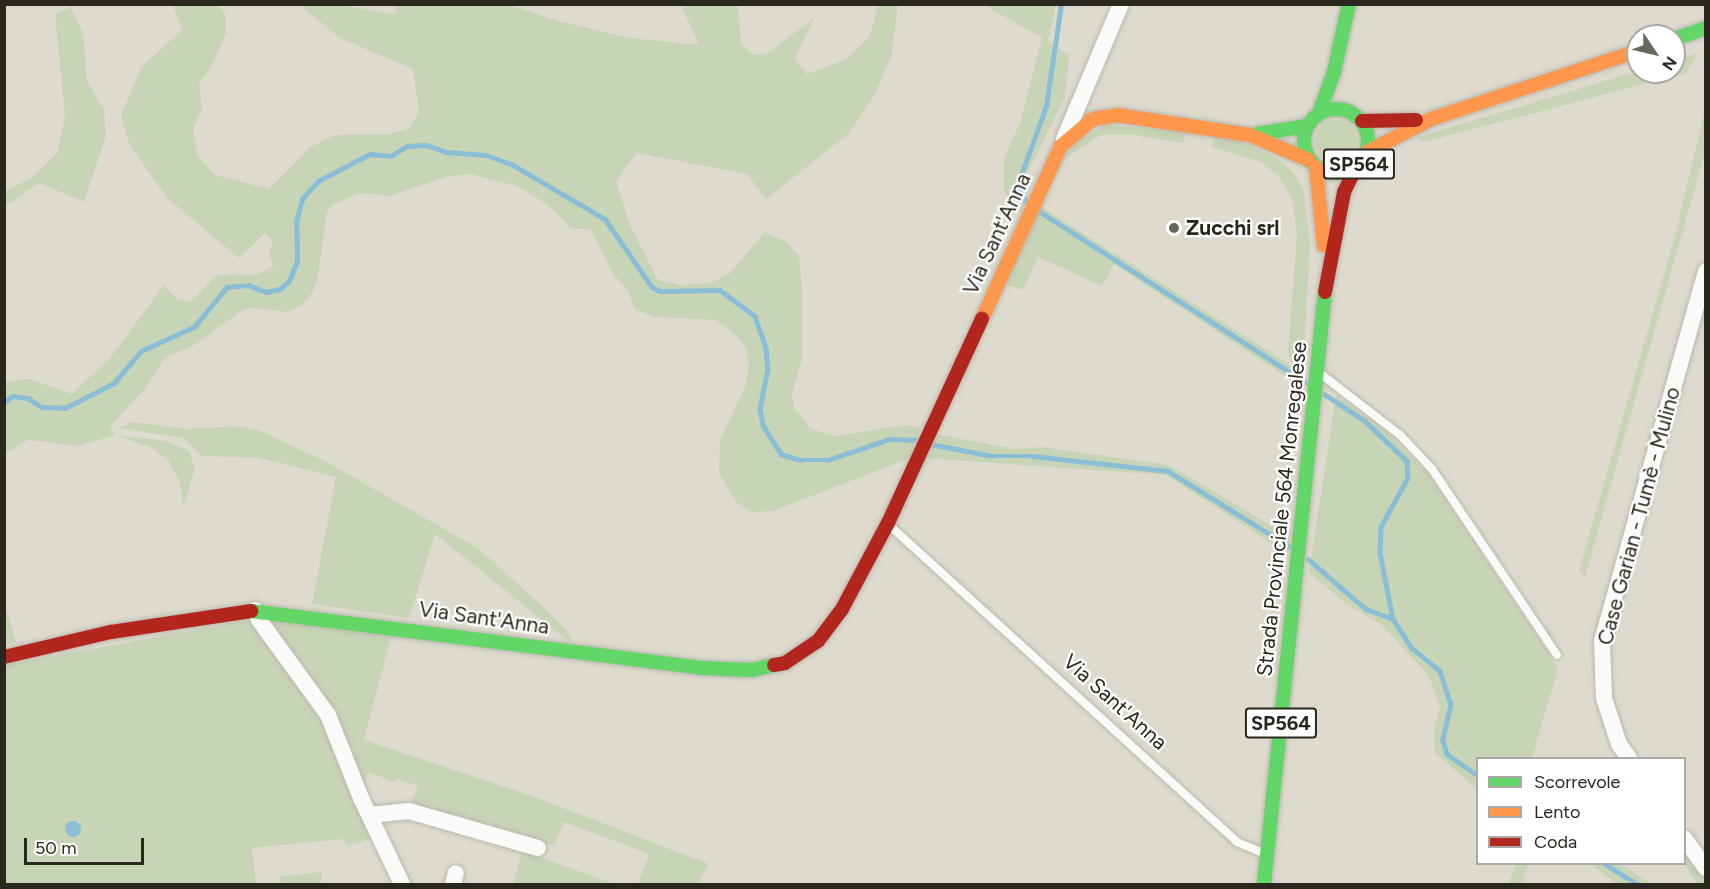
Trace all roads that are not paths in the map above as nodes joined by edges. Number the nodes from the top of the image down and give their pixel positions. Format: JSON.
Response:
{"nodes":[{"id":1,"x":1121,"y":4,"type":"edge"},
{"id":2,"x":1350,"y":4,"type":"edge"},
{"id":3,"x":1703,"y":29,"type":"edge"},
{"id":4,"x":1686,"y":35,"type":"edge"},
{"id":5,"x":1626,"y":55,"type":"edge"},
{"id":6,"x":1349,"y":72,"type":"dead end"},
{"id":7,"x":1351,"y":93,"type":"dead end"},
{"id":8,"x":1320,"y":113,"type":"junction"},
{"id":9,"x":1357,"y":117,"type":"junction"},
{"id":10,"x":1431,"y":119,"type":"junction"},
{"id":11,"x":1307,"y":126,"type":"junction"},
{"id":12,"x":1250,"y":135,"type":"junction"},
{"id":13,"x":1061,"y":146,"type":"junction"},
{"id":14,"x":1367,"y":152,"type":"junction"},
{"id":15,"x":1313,"y":163,"type":"junction"},
{"id":16,"x":1356,"y":167,"type":"junction"},
{"id":17,"x":1706,"y":271,"type":"edge"},
{"id":18,"x":1326,"y":281,"type":"junction"},
{"id":19,"x":1318,"y":377,"type":"junction"},
{"id":20,"x":888,"y":524,"type":"junction"},
{"id":21,"x":255,"y":610,"type":"junction"},
{"id":22,"x":1557,"y":655,"type":"dead end"},
{"id":23,"x":4,"y":657,"type":"edge"},
{"id":24,"x":1628,"y":757,"type":"edge"},
{"id":25,"x":370,"y":815,"type":"junction"},
{"id":26,"x":1686,"y":841,"type":"edge"},
{"id":27,"x":538,"y":848,"type":"dead end"},
{"id":28,"x":1267,"y":853,"type":"junction"},
{"id":29,"x":1706,"y":868,"type":"edge"},
{"id":30,"x":402,"y":885,"type":"edge"},
{"id":31,"x":1264,"y":885,"type":"edge"}],
"edges":[{"from":1,"to":13,"type":"street"},
{"from":2,"to":6,"type":"street","number":"SP564"},
{"from":2,"to":8,"type":"street","number":"SP564"},
{"from":3,"to":4,"type":"street"},
{"from":5,"to":10,"type":"street"},
{"from":7,"to":9,"type":"street","number":"SP564"},
{"from":8,"to":9,"type":"street"},
{"from":8,"to":11,"type":"street","number":"SP564"},
{"from":9,"to":10,"type":"street"},
{"from":9,"to":14,"type":"street","number":"SP564"},
{"from":10,"to":14,"type":"street"},
{"from":11,"to":12,"type":"street","name":"Via Sant'Anna"},
{"from":11,"to":15,"type":"street","name":"Strada Provinciale 564 Monregalese","number":"SP564"},
{"from":12,"to":13,"type":"street","name":"Via Sant'Anna"},
{"from":12,"to":15,"type":"street","name":"Via Sant'Anna"},
{"from":13,"to":20,"type":"street","name":"Via Sant'Anna"},
{"from":14,"to":16,"type":"street","name":"Strada Provinciale 564 Monregalese","number":"SP564"},
{"from":15,"to":16,"type":"street","number":"SP564"},
{"from":15,"to":18,"type":"street","name":"Strada Provinciale 564 Monregalese","number":"SP564"},
{"from":16,"to":18,"type":"street","name":"Strada Provinciale 564 Monregalese","number":"SP564"},
{"from":17,"to":24,"type":"street","name":"Case Garian - Tumè - Mulino"},
{"from":18,"to":19,"type":"street","name":"Strada Provinciale 564 Monregalese","number":"SP564"},
{"from":19,"to":22,"type":"lane"},
{"from":19,"to":28,"type":"street","name":"Strada Provinciale 564 Monregalese","number":"SP564"},
{"from":20,"to":21,"type":"street","name":"Via Sant'Anna"},
{"from":20,"to":28,"type":"lane","name":"Via Sant'Anna"},
{"from":21,"to":23,"type":"street","name":"Via Sant'Anna"},
{"from":21,"to":25,"type":"street"},
{"from":25,"to":27,"type":"street"},
{"from":25,"to":30,"type":"street"},
{"from":26,"to":29,"type":"street"},
{"from":28,"to":31,"type":"street","name":"Strada Provinciale 564 Monregalese","number":"SP564"}]}
